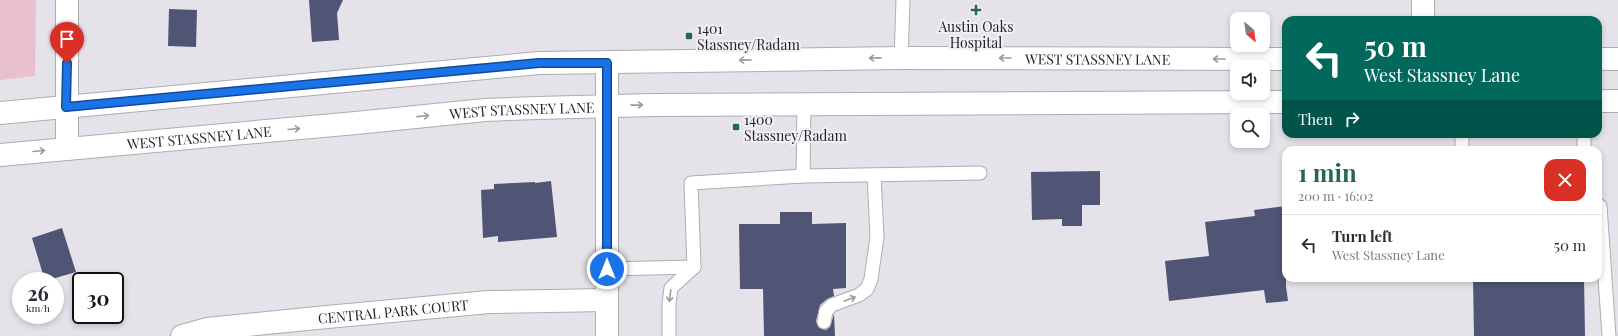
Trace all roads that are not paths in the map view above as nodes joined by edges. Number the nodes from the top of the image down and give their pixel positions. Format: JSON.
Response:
{"nodes":[{"id":1,"x":67,"y":0,"type":"edge"},
{"id":2,"x":903,"y":0,"type":"edge"},
{"id":3,"x":1423,"y":0,"type":"edge"},
{"id":4,"x":1423,"y":16,"type":"edge"},
{"id":5,"x":901,"y":58,"type":"junction"},
{"id":6,"x":1282,"y":59,"type":"edge"},
{"id":7,"x":1602,"y":59,"type":"edge"},
{"id":8,"x":1618,"y":59,"type":"edge"},
{"id":9,"x":607,"y":63,"type":"junction"},
{"id":10,"x":1602,"y":101,"type":"edge"},
{"id":11,"x":1618,"y":101,"type":"edge"},
{"id":12,"x":1282,"y":102,"type":"edge"},
{"id":13,"x":804,"y":104,"type":"junction"},
{"id":14,"x":608,"y":105,"type":"junction"},
{"id":15,"x":66,"y":107,"type":"junction"},
{"id":16,"x":0,"y":113,"type":"edge"},
{"id":17,"x":67,"y":149,"type":"junction"},
{"id":18,"x":0,"y":155,"type":"edge"},
{"id":19,"x":980,"y":173,"type":"dead end"},
{"id":20,"x":874,"y":175,"type":"junction"},
{"id":21,"x":803,"y":176,"type":"junction"},
{"id":22,"x":1602,"y":235,"type":"edge"},
{"id":23,"x":694,"y":267,"type":"junction"},
{"id":24,"x":607,"y":269,"type":"junction"},
{"id":25,"x":606,"y":300,"type":"junction"},
{"id":26,"x":824,"y":322,"type":"dead end"},
{"id":27,"x":182,"y":336,"type":"edge"},
{"id":28,"x":607,"y":336,"type":"edge"},
{"id":29,"x":669,"y":336,"type":"edge"},
{"id":30,"x":1609,"y":336,"type":"edge"}],
"edges":[{"from":1,"to":15,"type":"main road"},
{"from":2,"to":5,"type":"lane"},
{"from":3,"to":4,"type":"main road"},
{"from":6,"to":5,"type":"main road","name":"WEST STASSNEY LANE","one_way":true},
{"from":5,"to":9,"type":"main road","name":"WEST STASSNEY LANE","one_way":true},
{"from":7,"to":8,"type":"main road"},
{"from":9,"to":14,"type":"main road"},
{"from":9,"to":15,"type":"main road","name":"WEST STASSNEY LANE"},
{"from":10,"to":11,"type":"main road"},
{"from":12,"to":13,"type":"main road","name":"WEST STASSNEY LANE"},
{"from":14,"to":13,"type":"main road","name":"WEST STASSNEY LANE","one_way":true},
{"from":13,"to":21,"type":"lane"},
{"from":17,"to":14,"type":"main road","name":"WEST STASSNEY LANE","one_way":true},
{"from":14,"to":24,"type":"main road"},
{"from":15,"to":16,"type":"main road","name":"WEST STASSNEY LANE"},
{"from":15,"to":17,"type":"main road"},
{"from":18,"to":17,"type":"main road","name":"WEST STASSNEY LANE","one_way":true},
{"from":19,"to":20,"type":"lane"},
{"from":20,"to":21,"type":"lane"},
{"from":26,"to":20,"type":"lane","one_way":true},
{"from":21,"to":23,"type":"lane"},
{"from":22,"to":30,"type":"lane"},
{"from":23,"to":24,"type":"lane"},
{"from":23,"to":29,"type":"lane","one_way":true},
{"from":24,"to":25,"type":"main road"},
{"from":25,"to":27,"type":"main road","name":"CENTRAL PARK COURT"},
{"from":25,"to":28,"type":"main road"}]}
